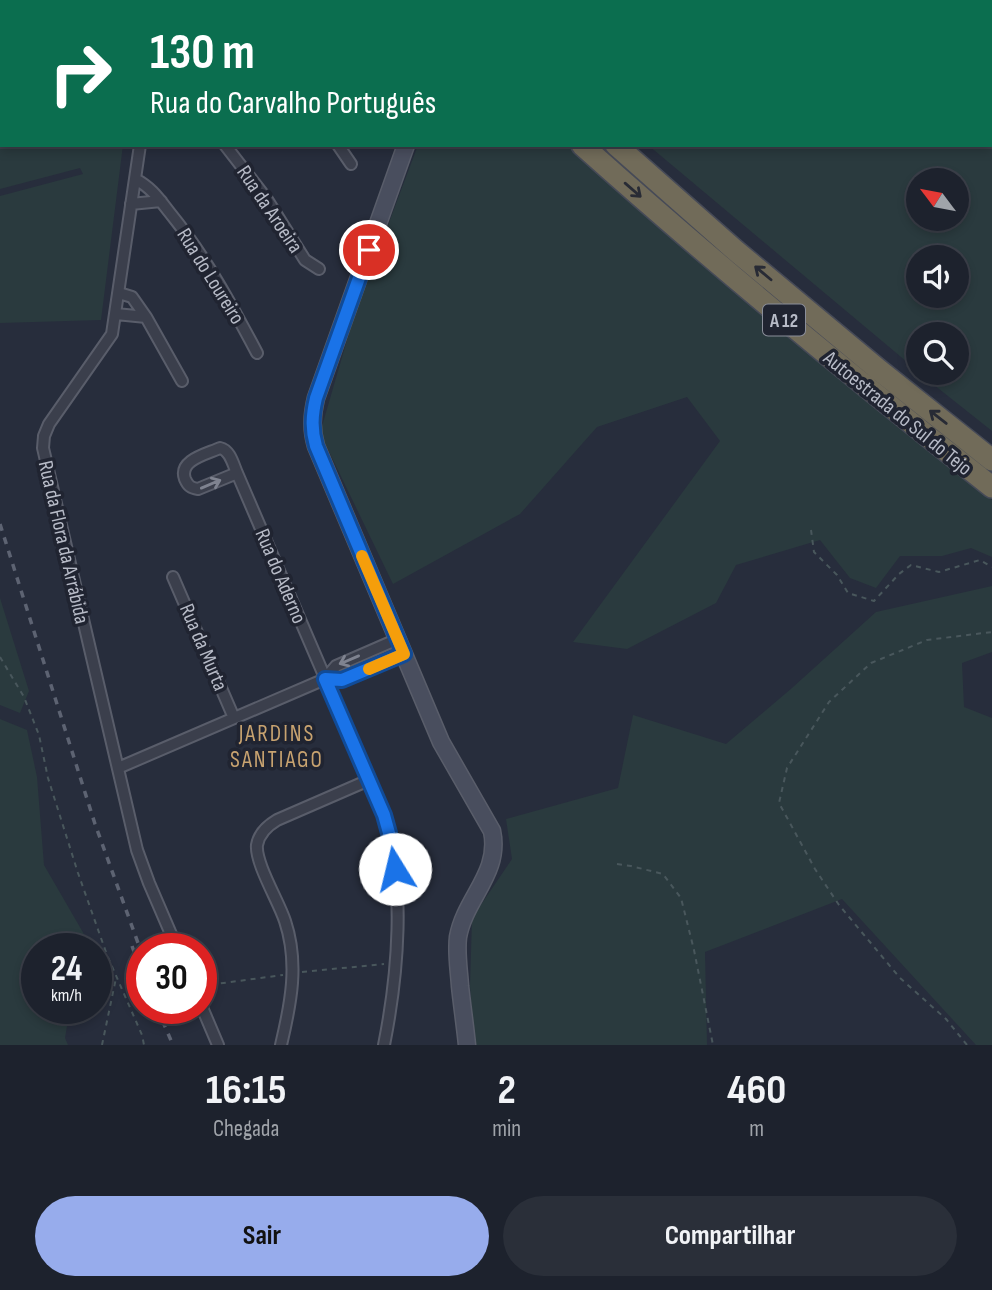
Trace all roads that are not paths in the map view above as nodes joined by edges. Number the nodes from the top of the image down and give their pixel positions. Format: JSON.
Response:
{"nodes":[{"id":1,"x":140,"y":147,"type":"edge"},
{"id":2,"x":227,"y":147,"type":"edge"},
{"id":3,"x":339,"y":147,"type":"edge"},
{"id":4,"x":406,"y":147,"type":"edge"},
{"id":5,"x":584,"y":147,"type":"edge"},
{"id":6,"x":618,"y":147,"type":"edge"},
{"id":7,"x":351,"y":164,"type":"dead end"},
{"id":8,"x":135,"y":179,"type":"junction"},
{"id":9,"x":161,"y":201,"type":"junction"},
{"id":10,"x":131,"y":204,"type":"junction"},
{"id":11,"x":319,"y":269,"type":"dead end"},
{"id":12,"x":119,"y":293,"type":"junction"},
{"id":13,"x":116,"y":314,"type":"junction"},
{"id":14,"x":146,"y":317,"type":"junction"},
{"id":15,"x":257,"y":353,"type":"dead end"},
{"id":16,"x":182,"y":381,"type":"dead end"},
{"id":17,"x":992,"y":460,"type":"edge"},
{"id":18,"x":237,"y":473,"type":"junction"},
{"id":19,"x":992,"y":487,"type":"edge"},
{"id":20,"x":173,"y":577,"type":"dead end"},
{"id":21,"x":401,"y":647,"type":"junction"},
{"id":22,"x":378,"y":648,"type":"junction"},
{"id":23,"x":384,"y":663,"type":"junction"},
{"id":24,"x":325,"y":679,"type":"junction"},
{"id":25,"x":234,"y":718,"type":"junction"},
{"id":26,"x":118,"y":768,"type":"junction"},
{"id":27,"x":369,"y":780,"type":"junction"},
{"id":28,"x":171,"y":933,"type":"edge"},
{"id":29,"x":210,"y":1024,"type":"edge"},
{"id":30,"x":219,"y":1045,"type":"edge"},
{"id":31,"x":281,"y":1045,"type":"edge"},
{"id":32,"x":384,"y":1045,"type":"edge"},
{"id":33,"x":467,"y":1045,"type":"edge"}],
"edges":[{"from":1,"to":8,"type":"street","name":"Rua da Flora da Arrábida"},
{"from":2,"to":11,"type":"street","name":"Rua da Aroeira"},
{"from":3,"to":7,"type":"street"},
{"from":4,"to":21,"type":"street"},
{"from":5,"to":19,"type":"highway","name":"Autoestrada do Sul do Tejo","number":"A 12","one_way":true},
{"from":17,"to":6,"type":"highway","name":"Autoestrada do Sul do Tejo","number":"A 12","one_way":true},
{"from":8,"to":9,"type":"street","name":"Rua do Loureiro"},
{"from":8,"to":10,"type":"street","name":"Rua da Flora da Arrábida"},
{"from":9,"to":10,"type":"street"},
{"from":9,"to":15,"type":"street","name":"Rua do Loureiro"},
{"from":10,"to":12,"type":"street","name":"Rua da Flora da Arrábida"},
{"from":12,"to":13,"type":"street","name":"Rua da Flora da Arrábida"},
{"from":12,"to":14,"type":"street"},
{"from":13,"to":14,"type":"street"},
{"from":13,"to":26,"type":"street","name":"Rua da Flora da Arrábida"},
{"from":14,"to":16,"type":"street"},
{"from":18,"to":18,"type":"street","name":"Rua do Aderno","one_way":true},
{"from":18,"to":24,"type":"street","name":"Rua do Aderno"},
{"from":20,"to":25,"type":"street","name":"Rua da Murta"},
{"from":21,"to":22,"type":"street"},
{"from":21,"to":23,"type":"street"},
{"from":21,"to":33,"type":"street"},
{"from":22,"to":23,"type":"street"},
{"from":22,"to":24,"type":"street","one_way":true},
{"from":23,"to":24,"type":"street"},
{"from":24,"to":25,"type":"street"},
{"from":24,"to":27,"type":"street","name":"Rua do Aderno"},
{"from":25,"to":26,"type":"street"},
{"from":26,"to":28,"type":"street","name":"Rua da Flora da Arrábida"},
{"from":27,"to":31,"type":"street"},
{"from":27,"to":32,"type":"street","name":"Rua do Aderno"},
{"from":29,"to":30,"type":"street"}]}
